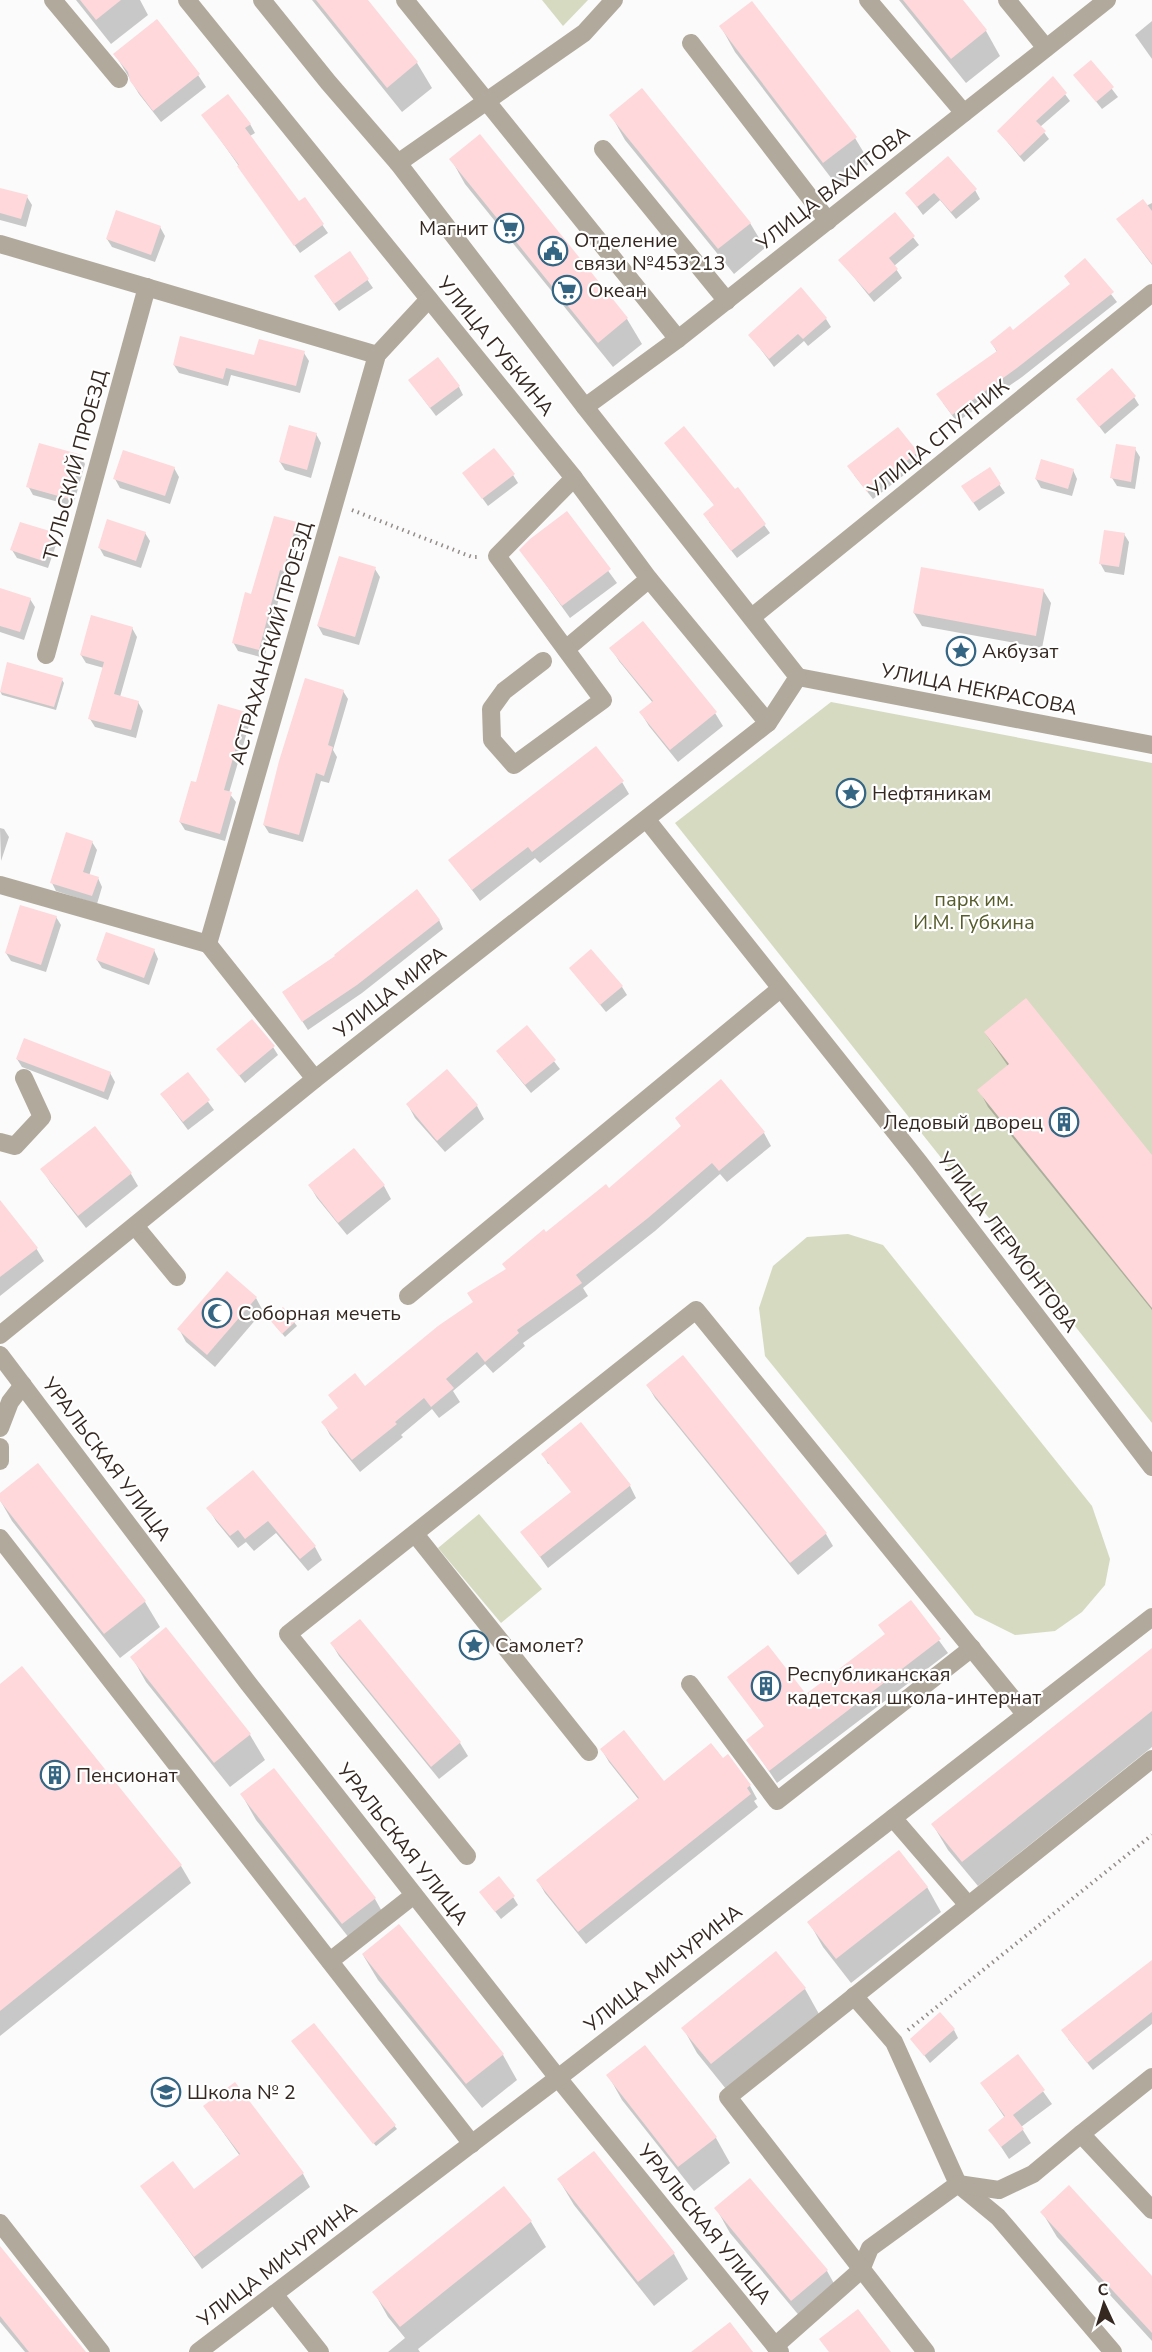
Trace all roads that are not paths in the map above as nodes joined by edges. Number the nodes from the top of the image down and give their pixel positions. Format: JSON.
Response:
{"nodes":[{"id":1,"x":53,"y":0,"type":"edge"},
{"id":2,"x":187,"y":0,"type":"edge"},
{"id":3,"x":262,"y":0,"type":"edge"},
{"id":4,"x":405,"y":0,"type":"edge"},
{"id":5,"x":615,"y":0,"type":"edge"},
{"id":6,"x":868,"y":0,"type":"edge"},
{"id":7,"x":1007,"y":0,"type":"edge"},
{"id":8,"x":1107,"y":0,"type":"edge"},
{"id":9,"x":691,"y":43,"type":"dead end"},
{"id":10,"x":1047,"y":48,"type":"junction"},
{"id":11,"x":119,"y":79,"type":"dead end"},
{"id":12,"x":486,"y":100,"type":"junction"},
{"id":13,"x":964,"y":113,"type":"junction"},
{"id":14,"x":603,"y":149,"type":"dead end"},
{"id":15,"x":398,"y":163,"type":"junction"},
{"id":16,"x":828,"y":221,"type":"junction"},
{"id":17,"x":0,"y":244,"type":"edge"},
{"id":18,"x":147,"y":287,"type":"junction"},
{"id":19,"x":1152,"y":293,"type":"edge"},
{"id":20,"x":429,"y":300,"type":"junction"},
{"id":21,"x":727,"y":301,"type":"junction"},
{"id":22,"x":678,"y":339,"type":"junction"},
{"id":23,"x":377,"y":355,"type":"junction"},
{"id":24,"x":585,"y":407,"type":"junction"},
{"id":25,"x":574,"y":478,"type":"junction"},
{"id":26,"x":649,"y":579,"type":"junction"},
{"id":27,"x":752,"y":617,"type":"junction"},
{"id":28,"x":566,"y":649,"type":"junction"},
{"id":29,"x":46,"y":655,"type":"dead end"},
{"id":30,"x":543,"y":661,"type":"dead end"},
{"id":31,"x":798,"y":677,"type":"junction"},
{"id":32,"x":768,"y":723,"type":"junction"},
{"id":33,"x":1152,"y":745,"type":"edge"},
{"id":34,"x":647,"y":820,"type":"junction"},
{"id":35,"x":0,"y":885,"type":"edge"},
{"id":36,"x":208,"y":944,"type":"junction"},
{"id":37,"x":780,"y":989,"type":"junction"},
{"id":38,"x":24,"y":1078,"type":"dead end"},
{"id":39,"x":315,"y":1080,"type":"junction"},
{"id":40,"x":0,"y":1142,"type":"edge"},
{"id":41,"x":135,"y":1226,"type":"junction"},
{"id":42,"x":177,"y":1278,"type":"dead end"},
{"id":43,"x":408,"y":1296,"type":"dead end"},
{"id":44,"x":0,"y":1335,"type":"edge"},
{"id":45,"x":0,"y":1355,"type":"edge"},
{"id":46,"x":22,"y":1385,"type":"junction"},
{"id":47,"x":0,"y":1428,"type":"edge"},
{"id":48,"x":0,"y":1447,"type":"edge"},
{"id":49,"x":0,"y":1461,"type":"edge"},
{"id":50,"x":1152,"y":1467,"type":"edge"},
{"id":51,"x":415,"y":1534,"type":"junction"},
{"id":52,"x":0,"y":1538,"type":"edge"},
{"id":53,"x":1152,"y":1617,"type":"edge"},
{"id":54,"x":972,"y":1648,"type":"junction"},
{"id":55,"x":690,"y":1684,"type":"dead end"},
{"id":56,"x":1026,"y":1714,"type":"junction"},
{"id":57,"x":589,"y":1752,"type":"dead end"},
{"id":58,"x":1152,"y":1759,"type":"edge"},
{"id":59,"x":893,"y":1818,"type":"junction"},
{"id":60,"x":467,"y":1856,"type":"dead end"},
{"id":61,"x":414,"y":1894,"type":"junction"},
{"id":62,"x":968,"y":1905,"type":"junction"},
{"id":63,"x":330,"y":1961,"type":"junction"},
{"id":64,"x":854,"y":1996,"type":"junction"},
{"id":65,"x":1152,"y":2077,"type":"edge"},
{"id":66,"x":558,"y":2078,"type":"junction"},
{"id":67,"x":1081,"y":2133,"type":"junction"},
{"id":68,"x":472,"y":2144,"type":"junction"},
{"id":69,"x":958,"y":2184,"type":"junction"},
{"id":70,"x":1152,"y":2210,"type":"edge"},
{"id":71,"x":0,"y":2223,"type":"edge"},
{"id":72,"x":861,"y":2270,"type":"junction"},
{"id":73,"x":274,"y":2294,"type":"junction"},
{"id":74,"x":777,"y":2349,"type":"edge"},
{"id":75,"x":101,"y":2352,"type":"edge"},
{"id":76,"x":198,"y":2352,"type":"edge"},
{"id":77,"x":320,"y":2352,"type":"edge"},
{"id":78,"x":926,"y":2352,"type":"edge"},
{"id":79,"x":1113,"y":2352,"type":"edge"}],
"edges":[{"from":1,"to":11,"type":"street"},
{"from":2,"to":20,"type":"street","name":"УЛИЦА ГУБКИНА"},
{"from":3,"to":15,"type":"street","name":"УЛИЦА ГУБКИНА"},
{"from":4,"to":12,"type":"street"},
{"from":5,"to":12,"type":"street"},
{"from":6,"to":13,"type":"street"},
{"from":7,"to":10,"type":"street"},
{"from":8,"to":10,"type":"street","name":"УЛИЦА ВАХИТОВА"},
{"from":9,"to":16,"type":"street"},
{"from":10,"to":13,"type":"street","name":"УЛИЦА ВАХИТОВА"},
{"from":12,"to":15,"type":"street"},
{"from":12,"to":22,"type":"street"},
{"from":13,"to":16,"type":"street","name":"УЛИЦА ВАХИТОВА"},
{"from":14,"to":21,"type":"street"},
{"from":15,"to":24,"type":"street","name":"УЛИЦА ГУБКИНА"},
{"from":16,"to":21,"type":"street","name":"УЛИЦА ВАХИТОВА"},
{"from":17,"to":18,"type":"street"},
{"from":18,"to":23,"type":"street"},
{"from":18,"to":29,"type":"street","name":"ТУЛЬСКИЙ ПРОЕЗД"},
{"from":19,"to":27,"type":"street","name":"УЛИЦА СПУТНИК"},
{"from":20,"to":23,"type":"street"},
{"from":20,"to":25,"type":"street","name":"УЛИЦА ГУБКИНА"},
{"from":21,"to":22,"type":"street","name":"УЛИЦА ВАХИТОВА"},
{"from":22,"to":24,"type":"street","name":"УЛИЦА ВАХИТОВА"},
{"from":23,"to":36,"type":"street","name":"АСТРАХАНСКИЙ ПРОЕЗД"},
{"from":24,"to":27,"type":"street","name":"УЛИЦА ГУБКИНА"},
{"from":25,"to":26,"type":"street","name":"УЛИЦА ГУБКИНА"},
{"from":25,"to":28,"type":"street"},
{"from":26,"to":28,"type":"street"},
{"from":26,"to":32,"type":"street","name":"УЛИЦА ГУБКИНА"},
{"from":27,"to":31,"type":"street","name":"УЛИЦА ГУБКИНА"},
{"from":28,"to":30,"type":"street"},
{"from":31,"to":32,"type":"street","name":"УЛИЦА МИРА"},
{"from":31,"to":33,"type":"street","name":"УЛИЦА НЕКРАСОВА"},
{"from":32,"to":34,"type":"street","name":"УЛИЦА МИРА"},
{"from":34,"to":37,"type":"street","name":"УЛИЦА ЛЕРМОНТОВА"},
{"from":34,"to":39,"type":"street","name":"УЛИЦА МИРА"},
{"from":35,"to":36,"type":"street"},
{"from":36,"to":39,"type":"street"},
{"from":37,"to":43,"type":"street"},
{"from":37,"to":50,"type":"street","name":"УЛИЦА ЛЕРМОНТОВА"},
{"from":38,"to":40,"type":"street"},
{"from":39,"to":41,"type":"street","name":"УЛИЦА МИРА"},
{"from":41,"to":42,"type":"street"},
{"from":41,"to":44,"type":"street","name":"УЛИЦА МИРА"},
{"from":45,"to":46,"type":"street","name":"УРАЛЬСКАЯ УЛИЦА"},
{"from":46,"to":47,"type":"street"},
{"from":46,"to":61,"type":"street","name":"УРАЛЬСКАЯ УЛИЦА"},
{"from":48,"to":49,"type":"street"},
{"from":51,"to":54,"type":"street"},
{"from":51,"to":57,"type":"street"},
{"from":51,"to":60,"type":"street"},
{"from":52,"to":63,"type":"street"},
{"from":53,"to":56,"type":"street","name":"УЛИЦА МИЧУРИНА"},
{"from":54,"to":55,"type":"street"},
{"from":54,"to":56,"type":"street"},
{"from":56,"to":59,"type":"street","name":"УЛИЦА МИЧУРИНА"},
{"from":58,"to":62,"type":"street"},
{"from":59,"to":62,"type":"street"},
{"from":59,"to":66,"type":"street","name":"УЛИЦА МИЧУРИНА"},
{"from":61,"to":63,"type":"street"},
{"from":61,"to":66,"type":"street","name":"УРАЛЬСКАЯ УЛИЦА"},
{"from":62,"to":64,"type":"street"},
{"from":63,"to":68,"type":"street"},
{"from":64,"to":69,"type":"street"},
{"from":64,"to":72,"type":"street"},
{"from":65,"to":67,"type":"street"},
{"from":66,"to":68,"type":"street","name":"УЛИЦА МИЧУРИНА"},
{"from":66,"to":74,"type":"street","name":"УРАЛЬСКАЯ УЛИЦА"},
{"from":67,"to":69,"type":"street"},
{"from":67,"to":70,"type":"street"},
{"from":68,"to":73,"type":"street","name":"УЛИЦА МИЧУРИНА"},
{"from":69,"to":72,"type":"street"},
{"from":69,"to":79,"type":"street"},
{"from":71,"to":75,"type":"street"},
{"from":72,"to":74,"type":"street"},
{"from":72,"to":78,"type":"street"},
{"from":73,"to":76,"type":"street","name":"УЛИЦА МИЧУРИНА"},
{"from":73,"to":77,"type":"street"}]}
